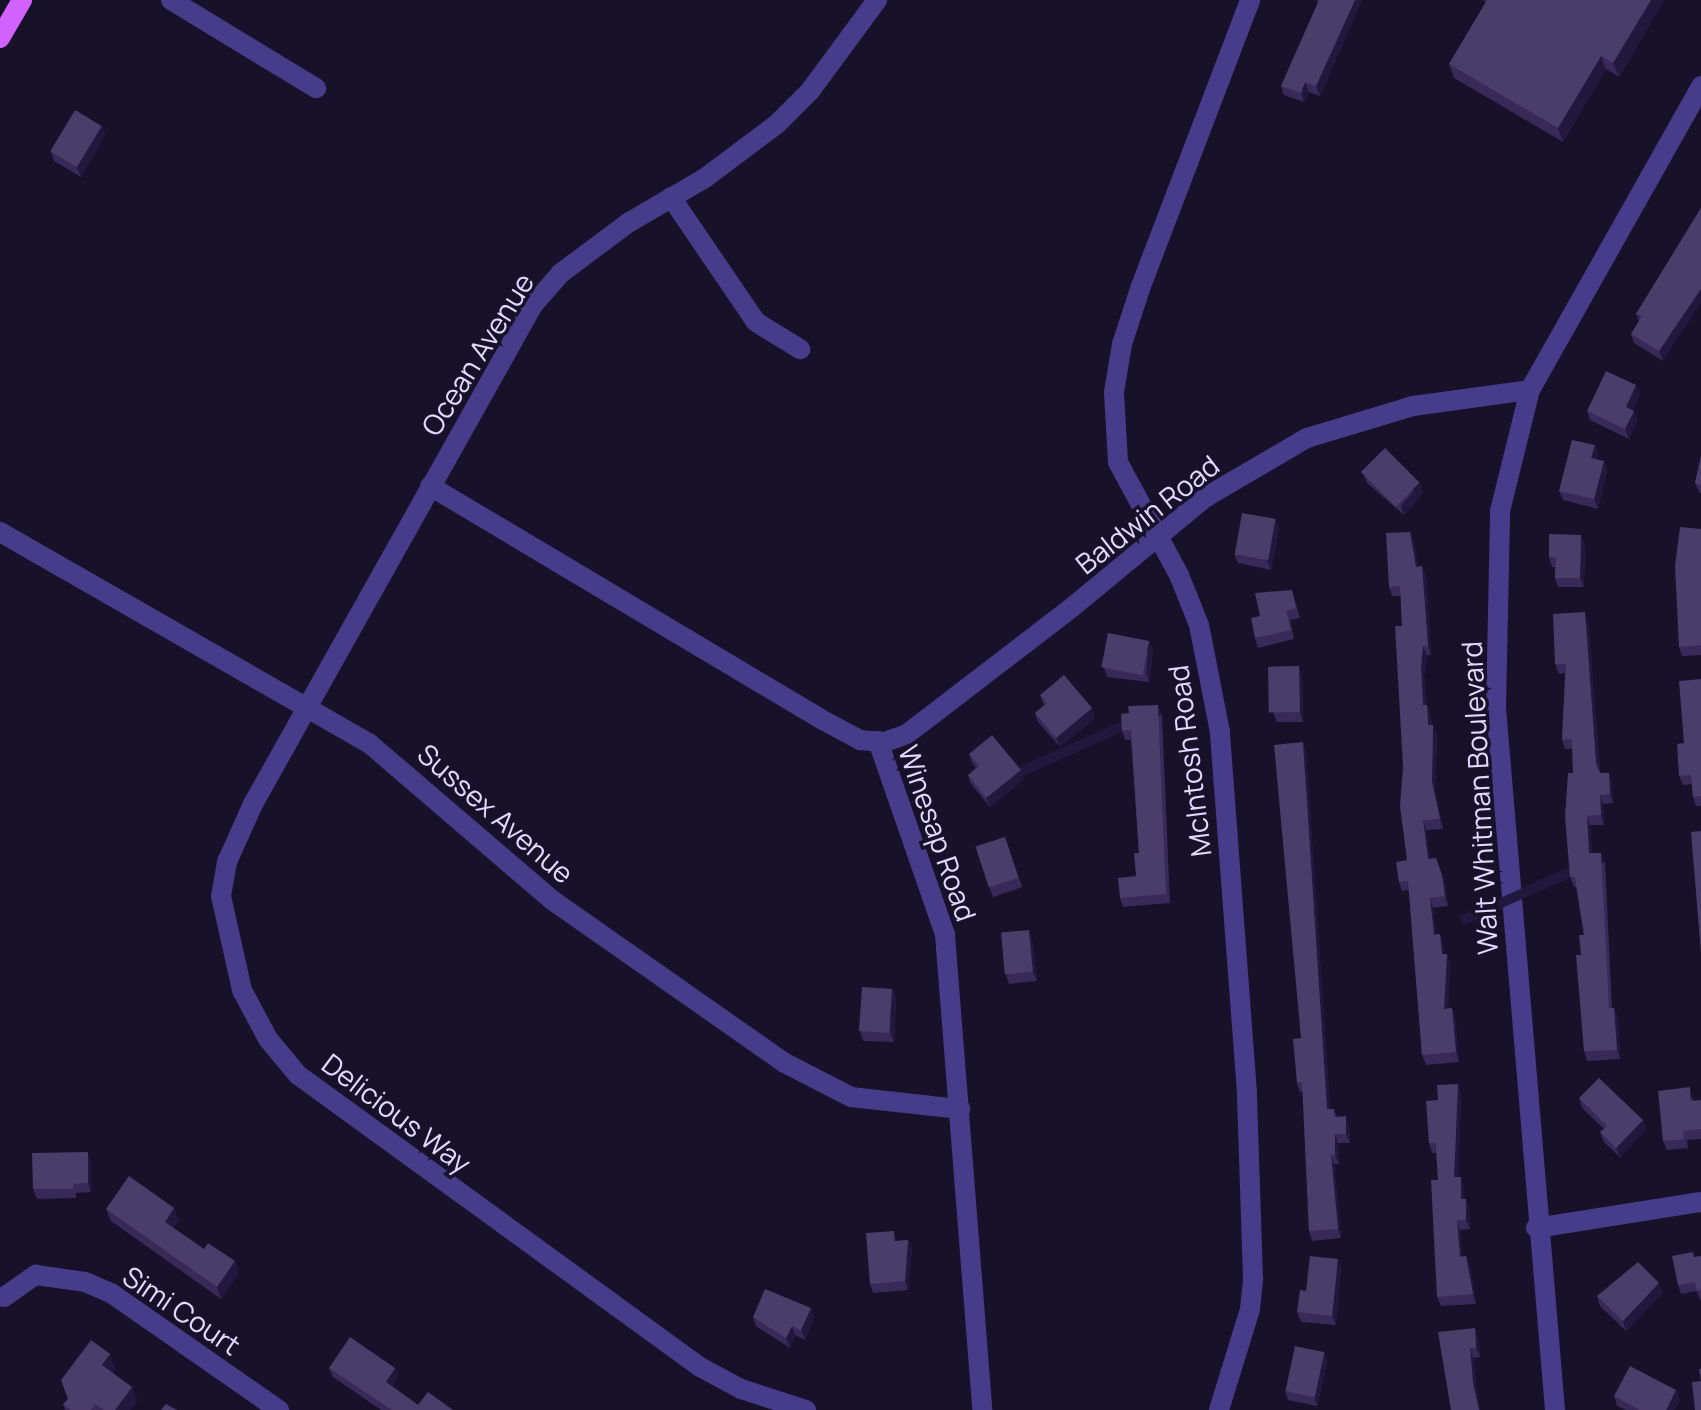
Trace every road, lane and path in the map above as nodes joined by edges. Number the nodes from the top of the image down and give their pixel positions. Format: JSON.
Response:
{"nodes":[{"id":1,"x":22,"y":0,"type":"edge"},
{"id":2,"x":171,"y":0,"type":"edge"},
{"id":3,"x":877,"y":0,"type":"edge"},
{"id":4,"x":1250,"y":0,"type":"edge"},
{"id":5,"x":0,"y":38,"type":"edge"},
{"id":6,"x":1701,"y":86,"type":"edge"},
{"id":7,"x":316,"y":88,"type":"dead end"},
{"id":8,"x":671,"y":197,"type":"junction"},
{"id":9,"x":800,"y":349,"type":"dead end"},
{"id":10,"x":1530,"y":390,"type":"junction"},
{"id":11,"x":430,"y":486,"type":"junction"},
{"id":12,"x":0,"y":532,"type":"edge"},
{"id":13,"x":1158,"y":536,"type":"junction"},
{"id":14,"x":307,"y":708,"type":"junction"},
{"id":15,"x":878,"y":741,"type":"junction"},
{"id":16,"x":960,"y":1109,"type":"junction"},
{"id":17,"x":1701,"y":1202,"type":"edge"},
{"id":18,"x":1536,"y":1228,"type":"junction"},
{"id":19,"x":4,"y":1297,"type":"dead end"},
{"id":20,"x":279,"y":1410,"type":"edge"},
{"id":21,"x":806,"y":1410,"type":"edge"},
{"id":22,"x":982,"y":1410,"type":"edge"},
{"id":23,"x":1219,"y":1410,"type":"edge"},
{"id":24,"x":1555,"y":1410,"type":"edge"}],
"edges":[{"from":1,"to":5,"type":"main road"},
{"from":2,"to":7,"type":"street"},
{"from":3,"to":8,"type":"street","name":"Ocean Avenue"},
{"from":4,"to":13,"type":"street","name":"McIntosh Road"},
{"from":6,"to":10,"type":"street","name":"Walt Whitman Boulevard"},
{"from":8,"to":9,"type":"street"},
{"from":8,"to":11,"type":"street","name":"Ocean Avenue"},
{"from":10,"to":13,"type":"street","name":"Baldwin Road"},
{"from":10,"to":18,"type":"street","name":"Walt Whitman Boulevard"},
{"from":11,"to":14,"type":"street","name":"Ocean Avenue"},
{"from":11,"to":15,"type":"street","name":"Winesap Road"},
{"from":12,"to":14,"type":"street","name":"Sussex Avenue"},
{"from":13,"to":15,"type":"street","name":"Baldwin Road"},
{"from":13,"to":23,"type":"street","name":"McIntosh Road"},
{"from":14,"to":16,"type":"street","name":"Sussex Avenue"},
{"from":14,"to":21,"type":"street","name":"Delicious Way"},
{"from":15,"to":16,"type":"street","name":"Winesap Road"},
{"from":16,"to":22,"type":"street","name":"Winesap Road"},
{"from":17,"to":18,"type":"street"},
{"from":18,"to":24,"type":"street","name":"Walt Whitman Boulevard"},
{"from":19,"to":20,"type":"street","name":"Simi Court"}]}
